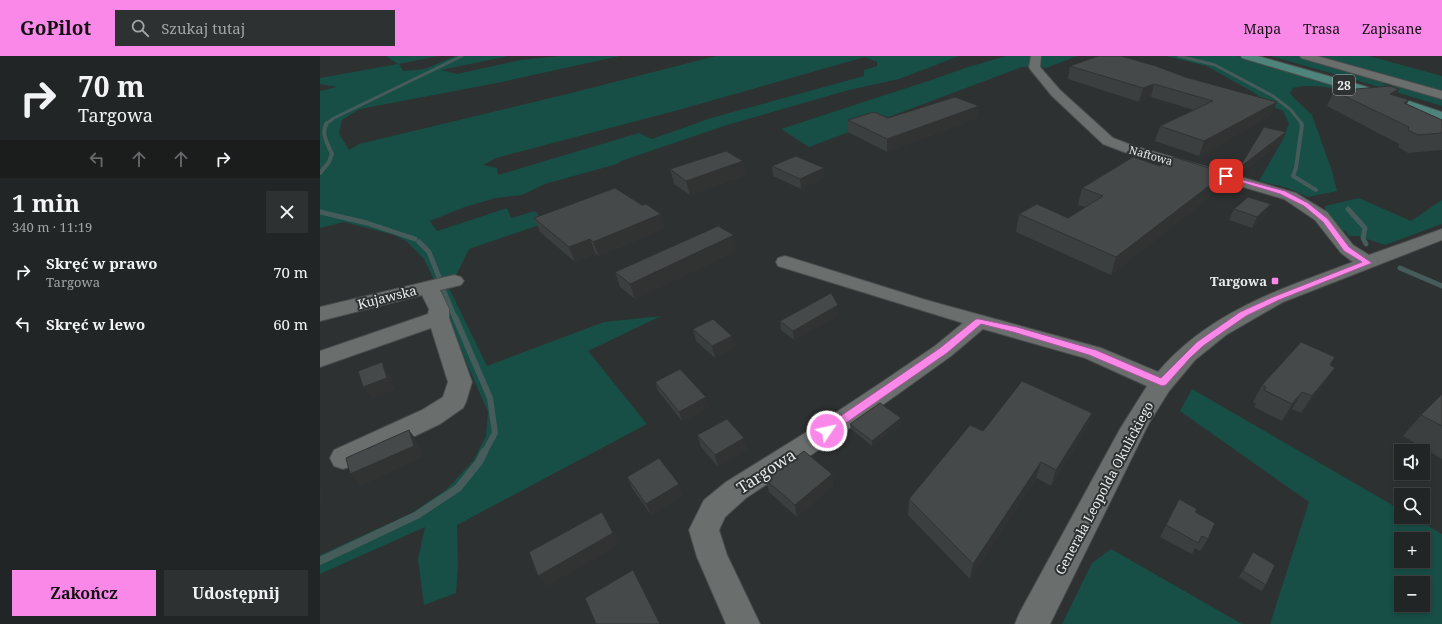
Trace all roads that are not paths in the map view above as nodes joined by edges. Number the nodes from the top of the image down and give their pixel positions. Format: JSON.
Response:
{"nodes":[{"id":1,"x":1246,"y":56,"type":"edge"},
{"id":2,"x":1259,"y":56,"type":"edge"},
{"id":3,"x":1305,"y":56,"type":"edge"},
{"id":4,"x":1035,"y":60,"type":"edge"},
{"id":5,"x":1442,"y":95,"type":"edge"},
{"id":6,"x":1442,"y":110,"type":"edge"},
{"id":7,"x":1442,"y":116,"type":"edge"},
{"id":8,"x":1442,"y":234,"type":"edge"},
{"id":9,"x":785,"y":262,"type":"dead end"},
{"id":10,"x":1368,"y":263,"type":"junction"},
{"id":11,"x":454,"y":281,"type":"dead end"},
{"id":12,"x":429,"y":287,"type":"junction"},
{"id":13,"x":320,"y":314,"type":"edge"},
{"id":14,"x":438,"y":318,"type":"junction"},
{"id":15,"x":979,"y":321,"type":"junction"},
{"id":16,"x":320,"y":359,"type":"edge"},
{"id":17,"x":1162,"y":383,"type":"junction"},
{"id":18,"x":343,"y":458,"type":"dead end"},
{"id":19,"x":743,"y":624,"type":"edge"},
{"id":20,"x":1032,"y":624,"type":"edge"}],
"edges":[{"from":1,"to":7,"type":"main road","number":"28"},
{"from":2,"to":6,"type":"main road","number":"28"},
{"from":3,"to":5,"type":"street"},
{"from":4,"to":10,"type":"street","name":"Naftowa"},
{"from":8,"to":10,"type":"street","name":"Generała Leopolda Okulickiego"},
{"from":9,"to":15,"type":"street"},
{"from":10,"to":17,"type":"street","name":"Generała Leopolda Okulickiego"},
{"from":11,"to":12,"type":"street","name":"Kujawska"},
{"from":12,"to":13,"type":"street","name":"Kujawska"},
{"from":12,"to":14,"type":"street"},
{"from":14,"to":16,"type":"street"},
{"from":14,"to":18,"type":"street"},
{"from":15,"to":17,"type":"street"},
{"from":15,"to":19,"type":"street","name":"Targowa"},
{"from":17,"to":20,"type":"street","name":"Generała Leopolda Okulickiego"}]}
